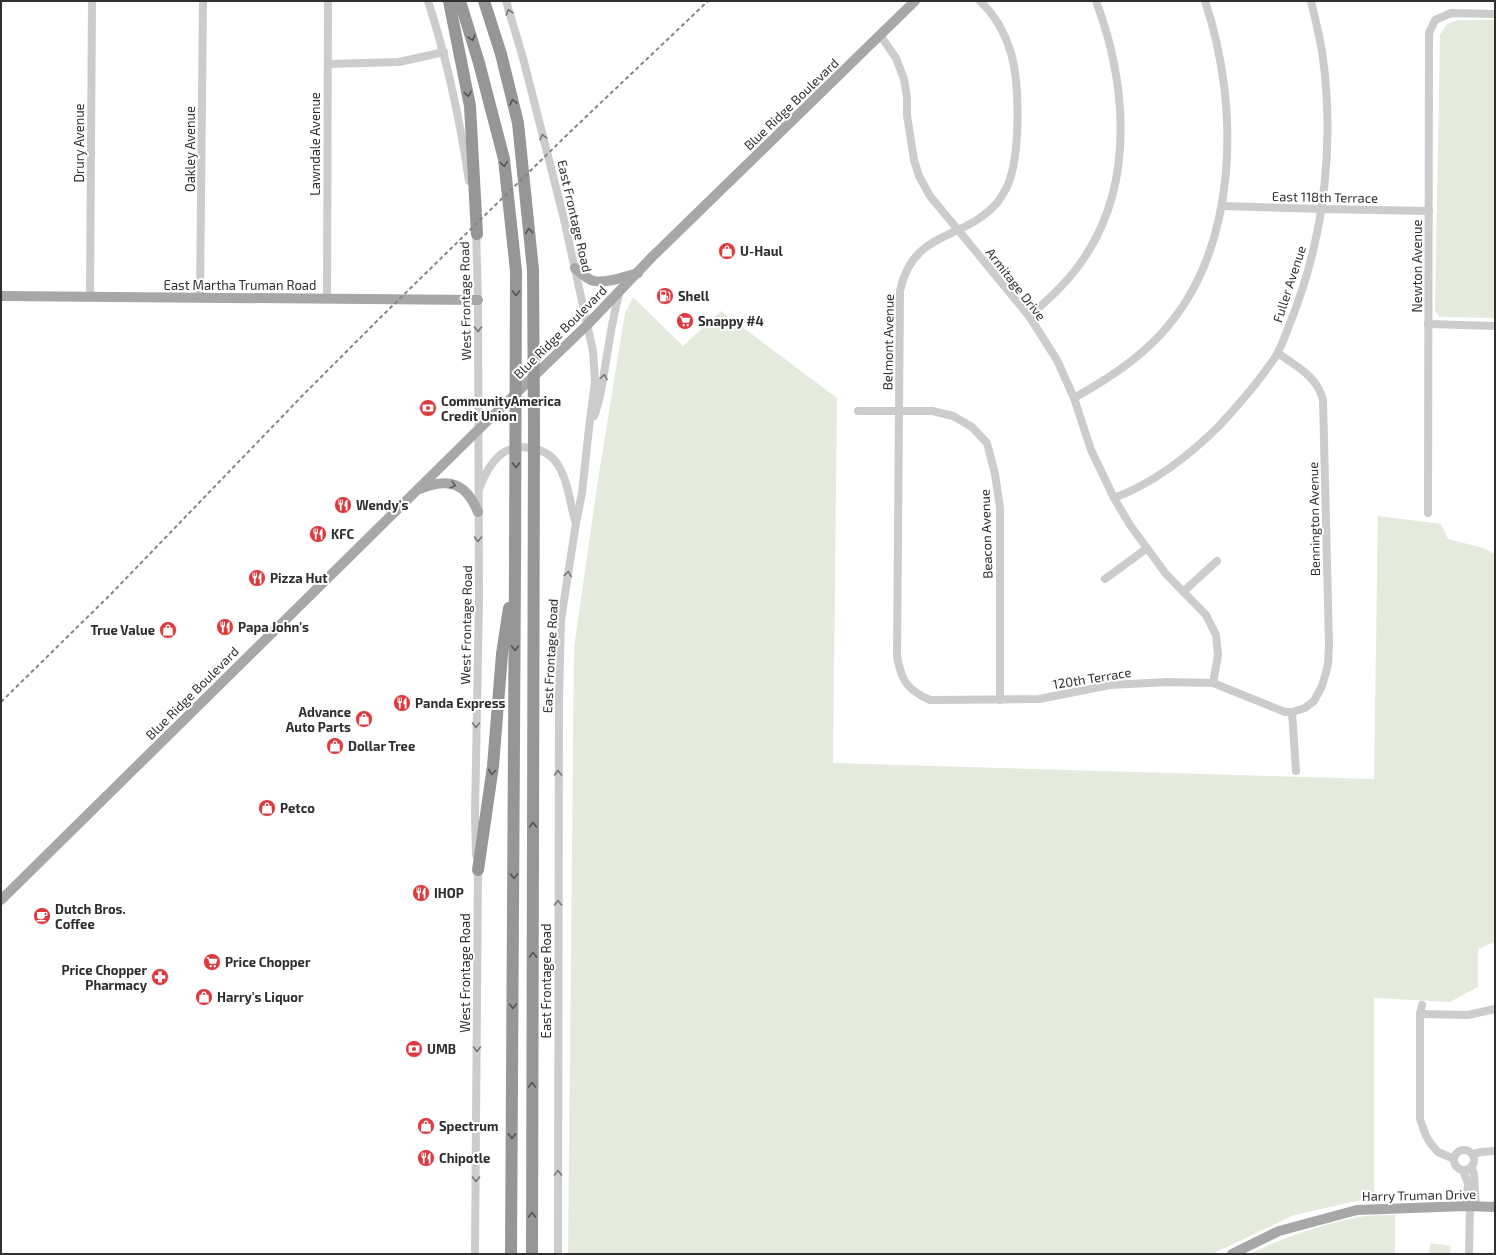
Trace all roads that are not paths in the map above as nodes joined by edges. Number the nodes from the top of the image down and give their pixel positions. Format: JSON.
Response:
{"nodes":[{"id":1,"x":92,"y":1,"type":"edge"},
{"id":2,"x":203,"y":1,"type":"edge"},
{"id":3,"x":328,"y":1,"type":"edge"},
{"id":4,"x":428,"y":1,"type":"edge"},
{"id":5,"x":449,"y":1,"type":"edge"},
{"id":6,"x":460,"y":1,"type":"edge"},
{"id":7,"x":484,"y":1,"type":"edge"},
{"id":8,"x":506,"y":1,"type":"edge"},
{"id":9,"x":915,"y":1,"type":"edge"},
{"id":10,"x":980,"y":1,"type":"edge"},
{"id":11,"x":1096,"y":1,"type":"edge"},
{"id":12,"x":1205,"y":1,"type":"edge"},
{"id":13,"x":1311,"y":1,"type":"edge"},
{"id":14,"x":1495,"y":14,"type":"edge"},
{"id":15,"x":880,"y":35,"type":"junction"},
{"id":16,"x":444,"y":52,"type":"junction"},
{"id":17,"x":328,"y":64,"type":"junction"},
{"id":18,"x":1222,"y":206,"type":"junction"},
{"id":19,"x":1321,"y":209,"type":"junction"},
{"id":20,"x":1429,"y":210,"type":"junction"},
{"id":21,"x":957,"y":230,"type":"junction"},
{"id":22,"x":477,"y":234,"type":"junction"},
{"id":23,"x":575,"y":268,"type":"junction"},
{"id":24,"x":638,"y":273,"type":"junction"},
{"id":25,"x":620,"y":291,"type":"junction"},
{"id":26,"x":1,"y":296,"type":"edge"},
{"id":27,"x":90,"y":297,"type":"junction"},
{"id":28,"x":200,"y":297,"type":"junction"},
{"id":29,"x":327,"y":298,"type":"junction"},
{"id":30,"x":478,"y":300,"type":"junction"},
{"id":31,"x":1029,"y":316,"type":"junction"},
{"id":32,"x":1428,"y":324,"type":"junction"},
{"id":33,"x":587,"y":325,"type":"junction"},
{"id":34,"x":1495,"y":326,"type":"edge"},
{"id":35,"x":1278,"y":353,"type":"junction"},
{"id":36,"x":1074,"y":398,"type":"junction"},
{"id":37,"x":858,"y":411,"type":"dead end"},
{"id":38,"x":899,"y":412,"type":"junction"},
{"id":39,"x":589,"y":428,"type":"junction"},
{"id":40,"x":478,"y":430,"type":"junction"},
{"id":41,"x":416,"y":490,"type":"junction"},
{"id":42,"x":478,"y":493,"type":"junction"},
{"id":43,"x":1114,"y":498,"type":"junction"},
{"id":44,"x":478,"y":512,"type":"junction"},
{"id":45,"x":1428,"y":513,"type":"dead end"},
{"id":46,"x":576,"y":523,"type":"junction"},
{"id":47,"x":1146,"y":549,"type":"junction"},
{"id":48,"x":1217,"y":561,"type":"dead end"},
{"id":49,"x":516,"y":567,"type":"junction"},
{"id":50,"x":1105,"y":579,"type":"dead end"},
{"id":51,"x":1184,"y":591,"type":"junction"},
{"id":52,"x":897,"y":650,"type":"joint"},
{"id":53,"x":1213,"y":683,"type":"junction"},
{"id":54,"x":1000,"y":700,"type":"junction"},
{"id":55,"x":1292,"y":712,"type":"junction"},
{"id":56,"x":1296,"y":771,"type":"dead end"},
{"id":57,"x":478,"y":870,"type":"junction"},
{"id":58,"x":1,"y":900,"type":"edge"},
{"id":59,"x":1422,"y":1005,"type":"dead end"},
{"id":60,"x":1495,"y":1010,"type":"edge"},
{"id":61,"x":1420,"y":1014,"type":"junction"},
{"id":62,"x":1495,"y":1151,"type":"edge"},
{"id":63,"x":1473,"y":1154,"type":"junction"},
{"id":64,"x":1454,"y":1159,"type":"junction"},
{"id":65,"x":1467,"y":1169,"type":"junction"},
{"id":66,"x":1471,"y":1206,"type":"junction"},
{"id":67,"x":1495,"y":1207,"type":"edge"},
{"id":68,"x":475,"y":1254,"type":"edge"},
{"id":69,"x":511,"y":1254,"type":"edge"},
{"id":70,"x":532,"y":1254,"type":"edge"},
{"id":71,"x":558,"y":1254,"type":"edge"},
{"id":72,"x":1232,"y":1254,"type":"edge"},
{"id":73,"x":1469,"y":1254,"type":"edge"}],
"edges":[{"from":1,"to":27,"type":"street","name":"Drury Avenue"},
{"from":2,"to":28,"type":"street","name":"Oakley Avenue"},
{"from":3,"to":17,"type":"street","name":"Lawndale Avenue"},
{"from":4,"to":16,"type":"street","name":"West Frontage Road"},
{"from":5,"to":22,"type":"highway","one_way":true},
{"from":6,"to":49,"type":"highway","one_way":true},
{"from":70,"to":7,"type":"highway","one_way":true},
{"from":23,"to":8,"type":"street","name":"East Frontage Road","one_way":true},
{"from":9,"to":15,"type":"main road","name":"Blue Ridge Boulevard"},
{"from":10,"to":21,"type":"street","name":"Belmont Avenue"},
{"from":11,"to":31,"type":"street"},
{"from":12,"to":18,"type":"street"},
{"from":13,"to":19,"type":"street","name":"Fuller Avenue"},
{"from":14,"to":20,"type":"street","name":"Newton Avenue"},
{"from":15,"to":21,"type":"street","name":"Armitage Drive"},
{"from":15,"to":24,"type":"main road","name":"Blue Ridge Boulevard"},
{"from":16,"to":17,"type":"street"},
{"from":16,"to":22,"type":"street","name":"West Frontage Road"},
{"from":17,"to":29,"type":"street","name":"Lawndale Avenue"},
{"from":18,"to":19,"type":"street","name":"East 118th Terrace"},
{"from":18,"to":36,"type":"street"},
{"from":19,"to":20,"type":"street","name":"East 118th Terrace"},
{"from":19,"to":35,"type":"street","name":"Fuller Avenue"},
{"from":20,"to":32,"type":"street","name":"Newton Avenue"},
{"from":21,"to":31,"type":"street","name":"Armitage Drive"},
{"from":21,"to":38,"type":"street","name":"Belmont Avenue"},
{"from":22,"to":30,"type":"street","name":"West Frontage Road"},
{"from":23,"to":24,"type":"main road"},
{"from":23,"to":33,"type":"street","name":"East Frontage Road"},
{"from":24,"to":25,"type":"main road","name":"Blue Ridge Boulevard"},
{"from":25,"to":33,"type":"main road","name":"Blue Ridge Boulevard"},
{"from":39,"to":25,"type":"street","one_way":true},
{"from":26,"to":27,"type":"main road","name":"East Martha Truman Road"},
{"from":27,"to":28,"type":"main road","name":"East Martha Truman Road"},
{"from":28,"to":29,"type":"main road","name":"East Martha Truman Road"},
{"from":29,"to":30,"type":"main road","name":"East Martha Truman Road"},
{"from":30,"to":40,"type":"street","name":"West Frontage Road","one_way":true},
{"from":31,"to":36,"type":"street","name":"Armitage Drive"},
{"from":32,"to":34,"type":"street"},
{"from":32,"to":45,"type":"street","name":"Newton Avenue"},
{"from":33,"to":39,"type":"street","name":"East Frontage Road"},
{"from":33,"to":40,"type":"main road","name":"Blue Ridge Boulevard"},
{"from":35,"to":43,"type":"street","name":"Fuller Avenue"},
{"from":35,"to":55,"type":"street","name":"Bennington Avenue"},
{"from":36,"to":43,"type":"street","name":"Armitage Drive"},
{"from":37,"to":38,"type":"street","name":"Beacon Avenue"},
{"from":38,"to":52,"type":"street","name":"Belmont Avenue"},
{"from":38,"to":54,"type":"street","name":"Beacon Avenue"},
{"from":39,"to":46,"type":"street","name":"East Frontage Road"},
{"from":40,"to":41,"type":"main road","name":"Blue Ridge Boulevard"},
{"from":40,"to":42,"type":"street","name":"West Frontage Road"},
{"from":41,"to":44,"type":"main road","one_way":true},
{"from":41,"to":58,"type":"main road","name":"Blue Ridge Boulevard"},
{"from":42,"to":44,"type":"street","name":"West Frontage Road"},
{"from":42,"to":46,"type":"street"},
{"from":43,"to":47,"type":"street","name":"Armitage Drive"},
{"from":44,"to":57,"type":"street","name":"West Frontage Road","one_way":true},
{"from":71,"to":46,"type":"street","name":"East Frontage Road","one_way":true},
{"from":47,"to":50,"type":"street"},
{"from":47,"to":51,"type":"street","name":"Armitage Drive"},
{"from":48,"to":51,"type":"street"},
{"from":49,"to":57,"type":"highway","one_way":true},
{"from":49,"to":69,"type":"highway","one_way":true},
{"from":51,"to":53,"type":"street","name":"Armitage Drive"},
{"from":52,"to":54,"type":"street","name":"120th Terrace"},
{"from":53,"to":54,"type":"street","name":"120th Terrace"},
{"from":53,"to":55,"type":"street","name":"120th Terrace"},
{"from":55,"to":56,"type":"street"},
{"from":57,"to":68,"type":"street","name":"West Frontage Road","one_way":true},
{"from":59,"to":61,"type":"street"},
{"from":60,"to":61,"type":"street"},
{"from":61,"to":64,"type":"street"},
{"from":62,"to":63,"type":"street"},
{"from":63,"to":64,"type":"street"},
{"from":63,"to":65,"type":"street"},
{"from":64,"to":65,"type":"street"},
{"from":65,"to":66,"type":"street"},
{"from":66,"to":67,"type":"main road","name":"Harry Truman Drive"},
{"from":66,"to":72,"type":"main road","name":"Harry Truman Drive"},
{"from":66,"to":73,"type":"street"}]}
